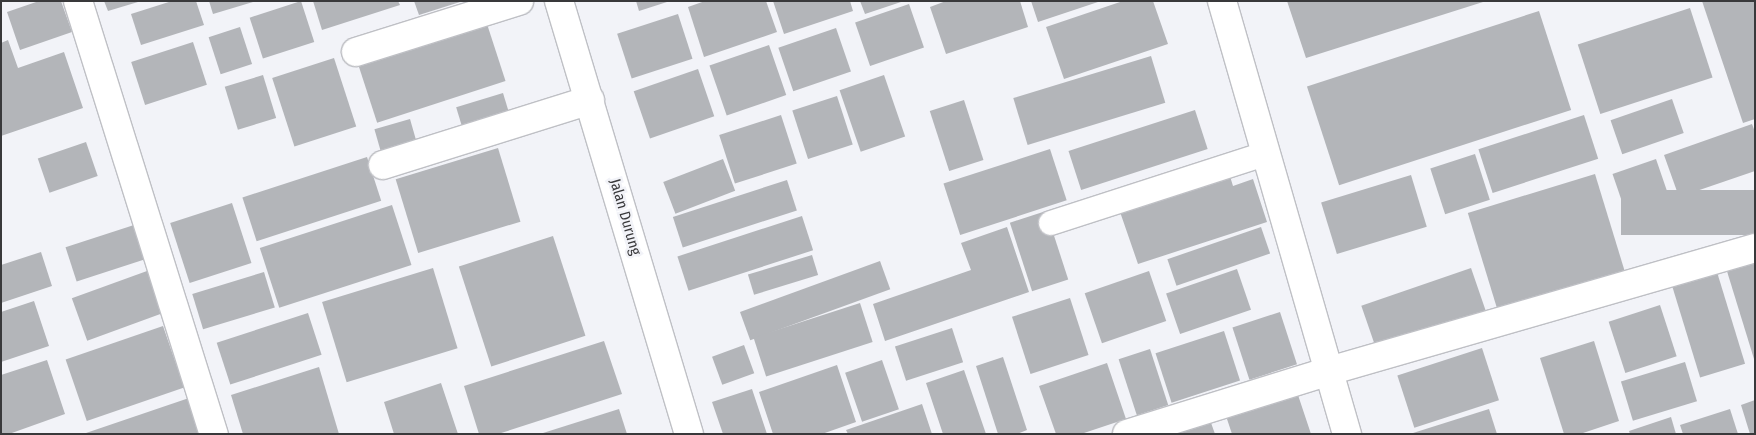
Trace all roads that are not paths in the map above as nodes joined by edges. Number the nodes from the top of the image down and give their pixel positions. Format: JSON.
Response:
{"nodes":[{"id":1,"x":78,"y":1,"type":"edge"},
{"id":2,"x":519,"y":1,"type":"edge"},
{"id":3,"x":559,"y":1,"type":"edge"},
{"id":4,"x":1222,"y":1,"type":"edge"},
{"id":5,"x":356,"y":52,"type":"dead end"},
{"id":6,"x":590,"y":100,"type":"junction"},
{"id":7,"x":1266,"y":154,"type":"junction"},
{"id":8,"x":383,"y":164,"type":"dead end"},
{"id":9,"x":1051,"y":223,"type":"dead end"},
{"id":10,"x":1755,"y":248,"type":"edge"},
{"id":11,"x":1329,"y":370,"type":"junction"},
{"id":12,"x":214,"y":434,"type":"edge"},
{"id":13,"x":689,"y":434,"type":"edge"},
{"id":14,"x":1127,"y":434,"type":"edge"},
{"id":15,"x":1347,"y":434,"type":"edge"}],
"edges":[{"from":1,"to":12,"type":"street"},
{"from":2,"to":5,"type":"street"},
{"from":3,"to":6,"type":"street","name":"Jalan Durung"},
{"from":4,"to":7,"type":"street"},
{"from":6,"to":8,"type":"street"},
{"from":6,"to":13,"type":"street","name":"Jalan Durung"},
{"from":7,"to":9,"type":"lane"},
{"from":7,"to":11,"type":"street"},
{"from":10,"to":11,"type":"street"},
{"from":11,"to":14,"type":"street"},
{"from":11,"to":15,"type":"street"}]}
